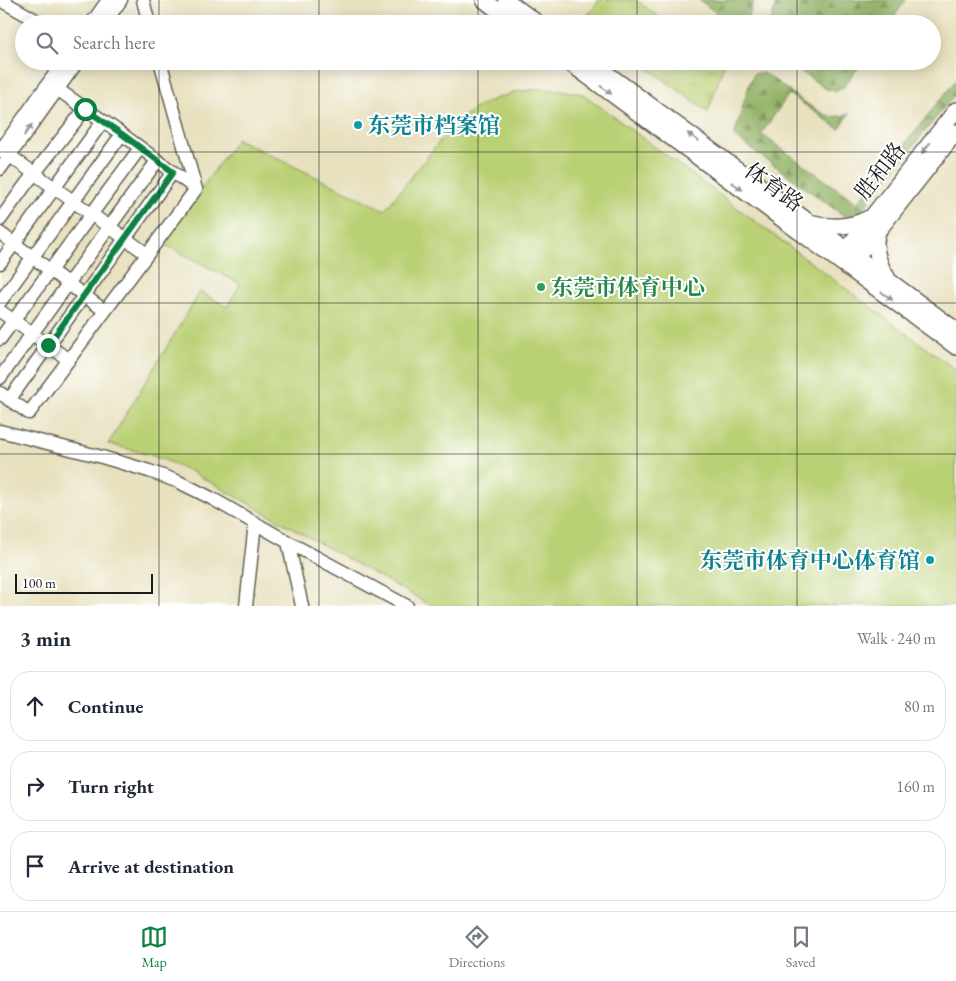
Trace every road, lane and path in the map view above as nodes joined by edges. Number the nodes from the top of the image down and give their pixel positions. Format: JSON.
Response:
{"nodes":[{"id":1,"x":0,"y":0,"type":"edge"},
{"id":2,"x":108,"y":0,"type":"edge"},
{"id":3,"x":121,"y":0,"type":"edge"},
{"id":4,"x":143,"y":0,"type":"edge"},
{"id":5,"x":484,"y":0,"type":"edge"},
{"id":6,"x":506,"y":0,"type":"edge"},
{"id":7,"x":27,"y":15,"type":"edge"},
{"id":8,"x":97,"y":15,"type":"edge"},
{"id":9,"x":110,"y":15,"type":"edge"},
{"id":10,"x":147,"y":15,"type":"edge"},
{"id":11,"x":504,"y":15,"type":"edge"},
{"id":12,"x":527,"y":15,"type":"edge"},
{"id":13,"x":58,"y":70,"type":"edge"},
{"id":14,"x":71,"y":70,"type":"edge"},
{"id":15,"x":163,"y":70,"type":"edge"},
{"id":16,"x":580,"y":70,"type":"edge"},
{"id":17,"x":602,"y":70,"type":"edge"},
{"id":18,"x":57,"y":89,"type":"junction"},
{"id":19,"x":85,"y":109,"type":"junction"},
{"id":20,"x":956,"y":110,"type":"edge"},
{"id":21,"x":103,"y":121,"type":"junction"},
{"id":22,"x":956,"y":132,"type":"edge"},
{"id":23,"x":122,"y":134,"type":"junction"},
{"id":24,"x":140,"y":148,"type":"junction"},
{"id":25,"x":5,"y":153,"type":"edge"},
{"id":26,"x":157,"y":160,"type":"junction"},
{"id":27,"x":0,"y":169,"type":"edge"},
{"id":28,"x":173,"y":172,"type":"junction"},
{"id":29,"x":35,"y":173,"type":"junction"},
{"id":30,"x":55,"y":187,"type":"junction"},
{"id":31,"x":196,"y":189,"type":"junction"},
{"id":32,"x":74,"y":201,"type":"junction"},
{"id":33,"x":92,"y":214,"type":"junction"},
{"id":34,"x":802,"y":217,"type":"junction"},
{"id":35,"x":0,"y":220,"type":"edge"},
{"id":36,"x":876,"y":221,"type":"junction"},
{"id":37,"x":109,"y":227,"type":"junction"},
{"id":38,"x":0,"y":233,"type":"edge"},
{"id":39,"x":126,"y":238,"type":"junction"},
{"id":40,"x":14,"y":244,"type":"junction"},
{"id":41,"x":148,"y":254,"type":"junction"},
{"id":42,"x":33,"y":257,"type":"junction"},
{"id":43,"x":847,"y":258,"type":"junction"},
{"id":44,"x":0,"y":263,"type":"edge"},
{"id":45,"x":50,"y":270,"type":"junction"},
{"id":46,"x":68,"y":283,"type":"junction"},
{"id":47,"x":895,"y":285,"type":"junction"},
{"id":48,"x":84,"y":295,"type":"junction"},
{"id":49,"x":0,"y":302,"type":"edge"},
{"id":50,"x":0,"y":311,"type":"edge"},
{"id":51,"x":105,"y":311,"type":"junction"},
{"id":52,"x":13,"y":321,"type":"junction"},
{"id":53,"x":956,"y":330,"type":"edge"},
{"id":54,"x":32,"y":334,"type":"junction"},
{"id":55,"x":0,"y":339,"type":"edge"},
{"id":56,"x":48,"y":345,"type":"junction"},
{"id":57,"x":956,"y":347,"type":"edge"},
{"id":58,"x":69,"y":360,"type":"junction"},
{"id":59,"x":0,"y":378,"type":"edge"},
{"id":60,"x":5,"y":396,"type":"edge"},
{"id":61,"x":0,"y":431,"type":"edge"},
{"id":62,"x":255,"y":524,"type":"junction"},
{"id":63,"x":288,"y":542,"type":"junction"},
{"id":64,"x":246,"y":606,"type":"edge"},
{"id":65,"x":302,"y":606,"type":"edge"},
{"id":66,"x":406,"y":606,"type":"edge"}],
"edges":[{"from":1,"to":7,"type":"street"},
{"from":2,"to":8,"type":"street"},
{"from":3,"to":9,"type":"street"},
{"from":4,"to":10,"type":"street"},
{"from":5,"to":11,"type":"main road"},
{"from":6,"to":12,"type":"main road"},
{"from":13,"to":25,"type":"street"},
{"from":14,"to":18,"type":"street"},
{"from":15,"to":31,"type":"street"},
{"from":16,"to":43,"type":"main road","name":"体育路","one_way":true},
{"from":34,"to":17,"type":"main road","name":"体育路","one_way":true},
{"from":18,"to":19,"type":"street"},
{"from":25,"to":18,"type":"street","one_way":true},
{"from":19,"to":21,"type":"street"},
{"from":19,"to":29,"type":"street"},
{"from":20,"to":36,"type":"main road","name":"胜和路","one_way":true},
{"from":21,"to":23,"type":"street"},
{"from":21,"to":30,"type":"street"},
{"from":22,"to":36,"type":"main road","name":"胜和路"},
{"from":23,"to":24,"type":"street"},
{"from":23,"to":32,"type":"street"},
{"from":24,"to":26,"type":"street"},
{"from":24,"to":33,"type":"street"},
{"from":25,"to":27,"type":"street"},
{"from":25,"to":29,"type":"street"},
{"from":26,"to":28,"type":"street"},
{"from":26,"to":37,"type":"street"},
{"from":28,"to":31,"type":"street"},
{"from":28,"to":39,"type":"street"},
{"from":29,"to":30,"type":"street"},
{"from":29,"to":35,"type":"street"},
{"from":30,"to":32,"type":"street"},
{"from":30,"to":40,"type":"street"},
{"from":31,"to":41,"type":"street"},
{"from":32,"to":33,"type":"street"},
{"from":32,"to":42,"type":"street"},
{"from":33,"to":37,"type":"street"},
{"from":33,"to":45,"type":"street"},
{"from":34,"to":36,"type":"main road"},
{"from":34,"to":43,"type":"main road","name":"体育路"},
{"from":36,"to":43,"type":"main road","name":"胜和路"},
{"from":36,"to":47,"type":"main road"},
{"from":37,"to":39,"type":"street"},
{"from":37,"to":46,"type":"street"},
{"from":38,"to":40,"type":"street"},
{"from":39,"to":41,"type":"street"},
{"from":39,"to":48,"type":"street"},
{"from":40,"to":42,"type":"street"},
{"from":40,"to":44,"type":"street"},
{"from":41,"to":51,"type":"street"},
{"from":42,"to":45,"type":"street"},
{"from":42,"to":49,"type":"street"},
{"from":43,"to":47,"type":"main road","name":"体育路"},
{"from":43,"to":57,"type":"main road","name":"体育路","one_way":true},
{"from":45,"to":46,"type":"street"},
{"from":45,"to":52,"type":"street"},
{"from":46,"to":48,"type":"street"},
{"from":46,"to":54,"type":"street"},
{"from":47,"to":53,"type":"main road","name":"体育路"},
{"from":48,"to":51,"type":"street"},
{"from":48,"to":56,"type":"street"},
{"from":50,"to":52,"type":"street"},
{"from":51,"to":58,"type":"street"},
{"from":52,"to":54,"type":"street"},
{"from":52,"to":55,"type":"street"},
{"from":54,"to":56,"type":"street"},
{"from":54,"to":59,"type":"street"},
{"from":56,"to":58,"type":"street"},
{"from":56,"to":60,"type":"street"},
{"from":58,"to":60,"type":"street"},
{"from":61,"to":62,"type":"street"},
{"from":62,"to":63,"type":"street"},
{"from":62,"to":64,"type":"street"},
{"from":63,"to":65,"type":"street"},
{"from":63,"to":66,"type":"street"}]}
